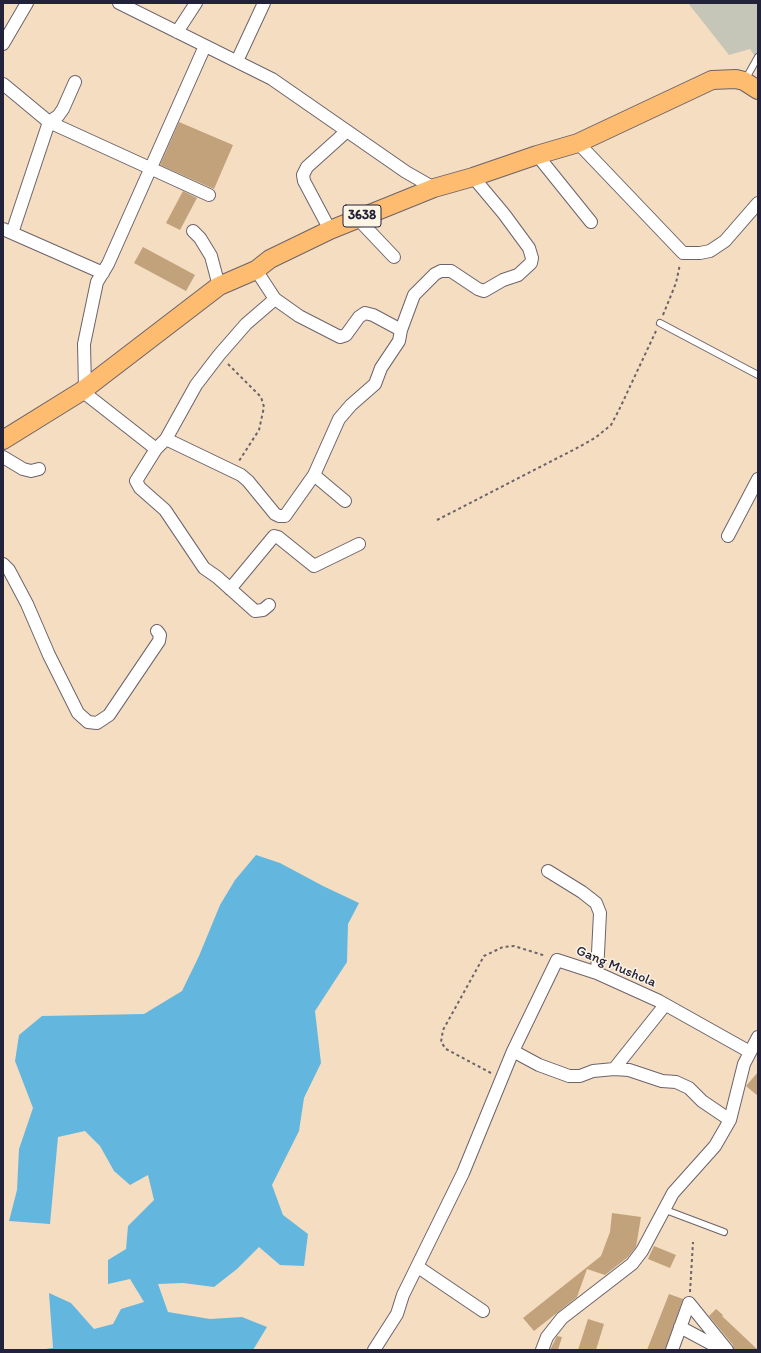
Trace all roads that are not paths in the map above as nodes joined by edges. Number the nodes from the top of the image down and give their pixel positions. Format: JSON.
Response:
{"nodes":[{"id":1,"x":27,"y":3,"type":"edge"},
{"id":2,"x":119,"y":3,"type":"edge"},
{"id":3,"x":196,"y":3,"type":"edge"},
{"id":4,"x":264,"y":3,"type":"edge"},
{"id":5,"x":177,"y":32,"type":"junction"},
{"id":6,"x":3,"y":44,"type":"edge"},
{"id":7,"x":205,"y":46,"type":"junction"},
{"id":8,"x":758,"y":57,"type":"edge"},
{"id":9,"x":237,"y":61,"type":"junction"},
{"id":10,"x":75,"y":82,"type":"dead end"},
{"id":11,"x":3,"y":84,"type":"edge"},
{"id":12,"x":751,"y":86,"type":"edge"},
{"id":13,"x":49,"y":122,"type":"junction"},
{"id":14,"x":347,"y":131,"type":"junction"},
{"id":15,"x":578,"y":143,"type":"junction"},
{"id":16,"x":537,"y":155,"type":"junction"},
{"id":17,"x":150,"y":170,"type":"junction"},
{"id":18,"x":473,"y":177,"type":"junction"},
{"id":19,"x":434,"y":188,"type":"junction"},
{"id":20,"x":209,"y":195,"type":"dead end"},
{"id":21,"x":758,"y":203,"type":"edge"},
{"id":22,"x":358,"y":218,"type":"junction"},
{"id":23,"x":591,"y":222,"type":"dead end"},
{"id":24,"x":330,"y":230,"type":"junction"},
{"id":25,"x":7,"y":231,"type":"edge"},
{"id":26,"x":193,"y":231,"type":"dead end"},
{"id":27,"x":394,"y":257,"type":"dead end"},
{"id":28,"x":256,"y":270,"type":"junction"},
{"id":29,"x":103,"y":273,"type":"junction"},
{"id":30,"x":219,"y":286,"type":"junction"},
{"id":31,"x":275,"y":300,"type":"junction"},
{"id":32,"x":660,"y":323,"type":"road end"},
{"id":33,"x":402,"y":330,"type":"junction"},
{"id":34,"x":758,"y":375,"type":"edge"},
{"id":35,"x":84,"y":390,"type":"junction"},
{"id":36,"x":166,"y":439,"type":"junction"},
{"id":37,"x":3,"y":440,"type":"edge"},
{"id":38,"x":156,"y":449,"type":"junction"},
{"id":39,"x":3,"y":457,"type":"edge"},
{"id":40,"x":39,"y":469,"type":"dead end"},
{"id":41,"x":314,"y":475,"type":"junction"},
{"id":42,"x":758,"y":478,"type":"edge"},
{"id":43,"x":345,"y":501,"type":"dead end"},
{"id":44,"x":728,"y":536,"type":"dead end"},
{"id":45,"x":359,"y":544,"type":"dead end"},
{"id":46,"x":3,"y":564,"type":"edge"},
{"id":47,"x":230,"y":589,"type":"junction"},
{"id":48,"x":269,"y":605,"type":"dead end"},
{"id":49,"x":157,"y":631,"type":"dead end"},
{"id":50,"x":548,"y":870,"type":"dead end"},
{"id":51,"x":597,"y":973,"type":"junction"},
{"id":52,"x":665,"y":1005,"type":"junction"},
{"id":53,"x":758,"y":1037,"type":"edge"},
{"id":54,"x":513,"y":1051,"type":"junction"},
{"id":55,"x":750,"y":1052,"type":"junction"},
{"id":56,"x":614,"y":1069,"type":"junction"},
{"id":57,"x":730,"y":1120,"type":"junction"},
{"id":58,"x":663,"y":1209,"type":"junction"},
{"id":59,"x":724,"y":1232,"type":"dead end"},
{"id":60,"x":418,"y":1267,"type":"junction"},
{"id":61,"x":483,"y":1311,"type":"dead end"},
{"id":62,"x":680,"y":1327,"type":"junction"},
{"id":63,"x":374,"y":1350,"type":"edge"},
{"id":64,"x":542,"y":1350,"type":"edge"},
{"id":65,"x":672,"y":1350,"type":"edge"},
{"id":66,"x":723,"y":1350,"type":"edge"},
{"id":67,"x":727,"y":1350,"type":"edge"}],
"edges":[{"from":1,"to":6,"type":"street"},
{"from":2,"to":5,"type":"street"},
{"from":3,"to":5,"type":"street"},
{"from":4,"to":9,"type":"street"},
{"from":5,"to":7,"type":"street"},
{"from":7,"to":9,"type":"street"},
{"from":7,"to":17,"type":"street"},
{"from":8,"to":12,"type":"lane"},
{"from":9,"to":14,"type":"street"},
{"from":10,"to":13,"type":"street"},
{"from":11,"to":13,"type":"street"},
{"from":12,"to":15,"type":"main road","number":"3638"},
{"from":13,"to":17,"type":"street"},
{"from":13,"to":25,"type":"street"},
{"from":14,"to":19,"type":"street"},
{"from":14,"to":24,"type":"street"},
{"from":15,"to":16,"type":"main road","number":"3638"},
{"from":15,"to":21,"type":"street"},
{"from":16,"to":18,"type":"main road","number":"3638"},
{"from":16,"to":23,"type":"street"},
{"from":17,"to":20,"type":"street"},
{"from":17,"to":29,"type":"street"},
{"from":18,"to":19,"type":"main road","number":"3638"},
{"from":18,"to":33,"type":"street"},
{"from":19,"to":22,"type":"main road","number":"3638"},
{"from":22,"to":24,"type":"main road","number":"3638"},
{"from":22,"to":27,"type":"street"},
{"from":24,"to":28,"type":"main road","number":"3638"},
{"from":25,"to":29,"type":"street"},
{"from":26,"to":30,"type":"street"},
{"from":28,"to":30,"type":"main road","number":"3638"},
{"from":28,"to":31,"type":"street"},
{"from":29,"to":35,"type":"street"},
{"from":30,"to":35,"type":"main road","number":"3638"},
{"from":31,"to":33,"type":"street"},
{"from":31,"to":36,"type":"street"},
{"from":32,"to":34,"type":"lane"},
{"from":33,"to":41,"type":"street"},
{"from":35,"to":37,"type":"main road","number":"3638"},
{"from":35,"to":38,"type":"street"},
{"from":36,"to":38,"type":"street"},
{"from":36,"to":41,"type":"street"},
{"from":38,"to":47,"type":"street"},
{"from":39,"to":40,"type":"street"},
{"from":41,"to":43,"type":"street"},
{"from":42,"to":44,"type":"street"},
{"from":45,"to":47,"type":"street"},
{"from":46,"to":49,"type":"street"},
{"from":47,"to":48,"type":"street"},
{"from":50,"to":51,"type":"street"},
{"from":51,"to":52,"type":"street","name":"Gang Mushola"},
{"from":51,"to":54,"type":"street","name":"Gang Mushola"},
{"from":52,"to":55,"type":"street","name":"Gang Mushola"},
{"from":52,"to":56,"type":"street"},
{"from":53,"to":55,"type":"street"},
{"from":54,"to":56,"type":"street"},
{"from":54,"to":60,"type":"street","name":"Gang Mushola"},
{"from":55,"to":57,"type":"street"},
{"from":56,"to":57,"type":"street"},
{"from":57,"to":58,"type":"street"},
{"from":58,"to":59,"type":"lane"},
{"from":58,"to":64,"type":"street"},
{"from":60,"to":61,"type":"street"},
{"from":60,"to":63,"type":"street","name":"Gang Mushola"},
{"from":62,"to":65,"type":"street"},
{"from":62,"to":66,"type":"street"},
{"from":62,"to":67,"type":"street"}]}
